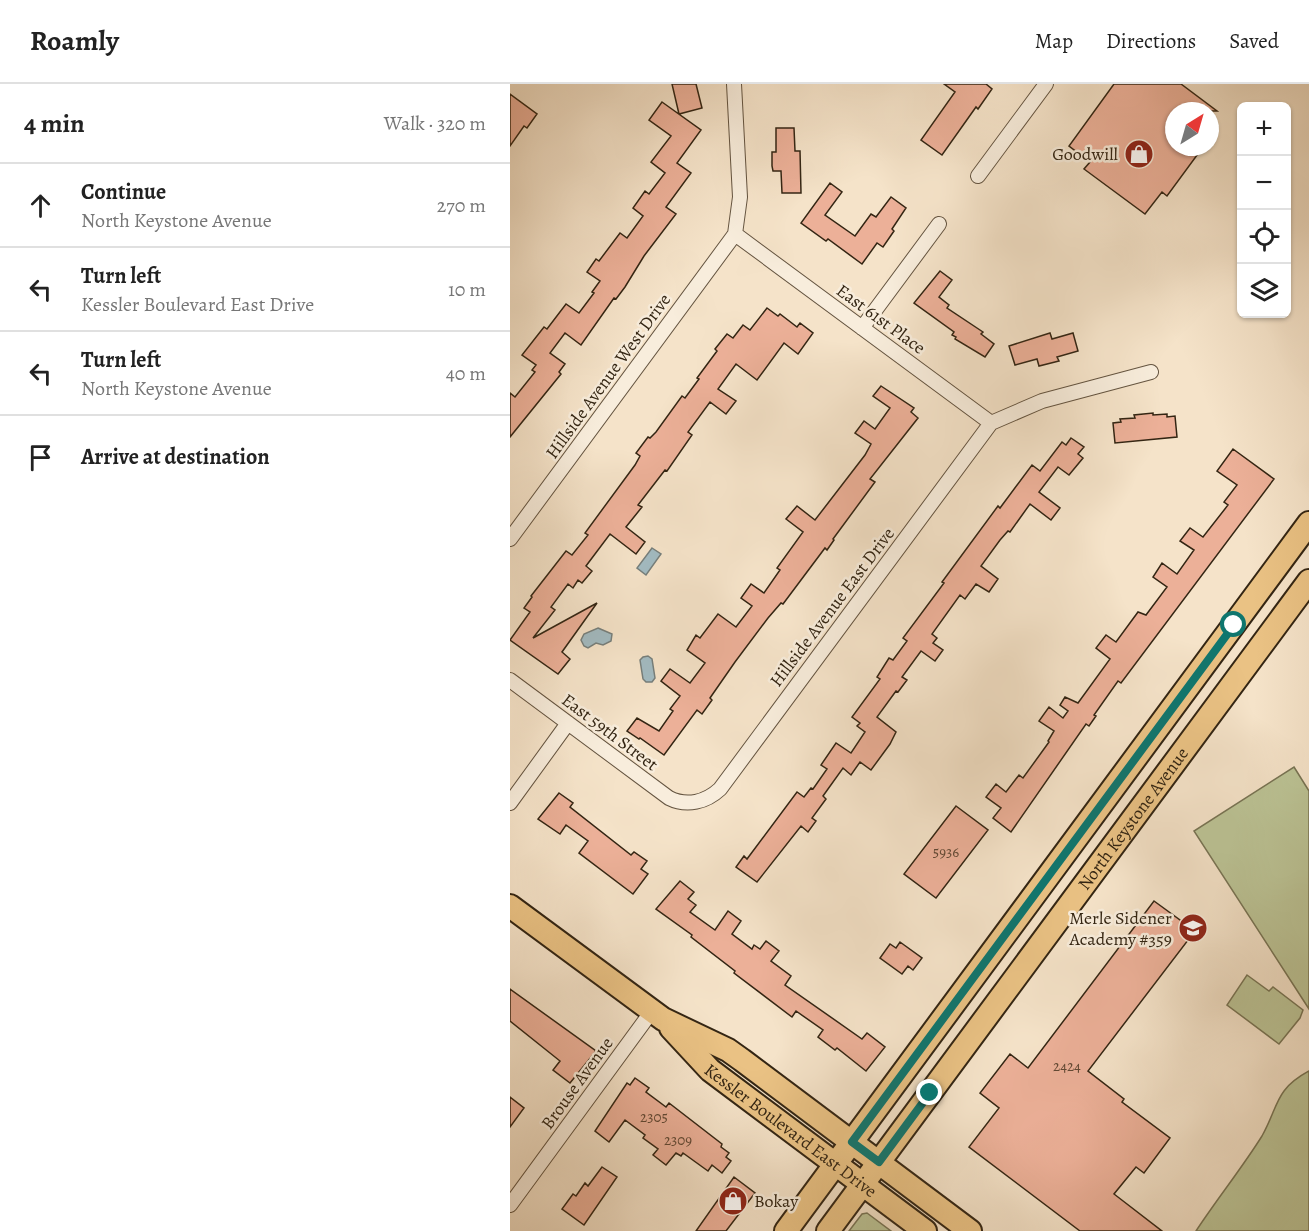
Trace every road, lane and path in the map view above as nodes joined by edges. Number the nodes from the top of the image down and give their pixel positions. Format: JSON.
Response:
{"nodes":[{"id":1,"x":734,"y":84,"type":"edge"},
{"id":2,"x":1046,"y":84,"type":"edge"},
{"id":3,"x":978,"y":176,"type":"dead end"},
{"id":4,"x":939,"y":224,"type":"dead end"},
{"id":5,"x":735,"y":234,"type":"junction"},
{"id":6,"x":862,"y":328,"type":"junction"},
{"id":7,"x":1151,"y":372,"type":"dead end"},
{"id":8,"x":991,"y":423,"type":"junction"},
{"id":9,"x":1309,"y":524,"type":"edge"},
{"id":10,"x":510,"y":539,"type":"edge"},
{"id":11,"x":1309,"y":580,"type":"edge"},
{"id":12,"x":510,"y":680,"type":"edge"},
{"id":13,"x":568,"y":723,"type":"junction"},
{"id":14,"x":510,"y":803,"type":"edge"},
{"id":15,"x":693,"y":803,"type":"joint"},
{"id":16,"x":510,"y":906,"type":"edge"},
{"id":17,"x":658,"y":1015,"type":"junction"},
{"id":18,"x":852,"y":1142,"type":"junction"},
{"id":19,"x":879,"y":1162,"type":"junction"},
{"id":20,"x":836,"y":1163,"type":"junction"},
{"id":21,"x":863,"y":1183,"type":"junction"},
{"id":22,"x":510,"y":1205,"type":"edge"},
{"id":23,"x":786,"y":1231,"type":"edge"},
{"id":24,"x":828,"y":1231,"type":"edge"},
{"id":25,"x":925,"y":1231,"type":"edge"},
{"id":26,"x":970,"y":1231,"type":"edge"}],
"edges":[{"from":1,"to":5,"type":"street"},
{"from":2,"to":3,"type":"street"},
{"from":4,"to":6,"type":"street"},
{"from":5,"to":6,"type":"street","name":"East 61st Place"},
{"from":5,"to":10,"type":"street","name":"Hillside Avenue West Drive"},
{"from":6,"to":8,"type":"street","name":"East 61st Place"},
{"from":7,"to":8,"type":"street"},
{"from":8,"to":15,"type":"street","name":"Hillside Avenue East Drive"},
{"from":9,"to":18,"type":"main road","name":"North Keystone Avenue"},
{"from":11,"to":19,"type":"main road","name":"North Keystone Avenue"},
{"from":12,"to":13,"type":"street","name":"East 59th Street"},
{"from":13,"to":14,"type":"street"},
{"from":13,"to":15,"type":"street","name":"East 59th Street"},
{"from":16,"to":17,"type":"main road","name":"Kessler Boulevard East Drive"},
{"from":17,"to":18,"type":"main road","name":"Kessler Boulevard East Drive"},
{"from":17,"to":20,"type":"main road","name":"Kessler Boulevard East Drive"},
{"from":17,"to":22,"type":"street","name":"Brouse Avenue"},
{"from":18,"to":19,"type":"main road","name":"Kessler Boulevard East Drive"},
{"from":18,"to":20,"type":"main road","name":"North Keystone Avenue"},
{"from":19,"to":21,"type":"main road","name":"North Keystone Avenue"},
{"from":19,"to":26,"type":"main road","name":"Kessler Boulevard East Drive"},
{"from":20,"to":21,"type":"main road","name":"Kessler Boulevard East Drive"},
{"from":20,"to":23,"type":"main road","name":"North Keystone Avenue"},
{"from":21,"to":24,"type":"main road","name":"North Keystone Avenue"},
{"from":21,"to":25,"type":"main road","name":"Kessler Boulevard East Drive"}]}
